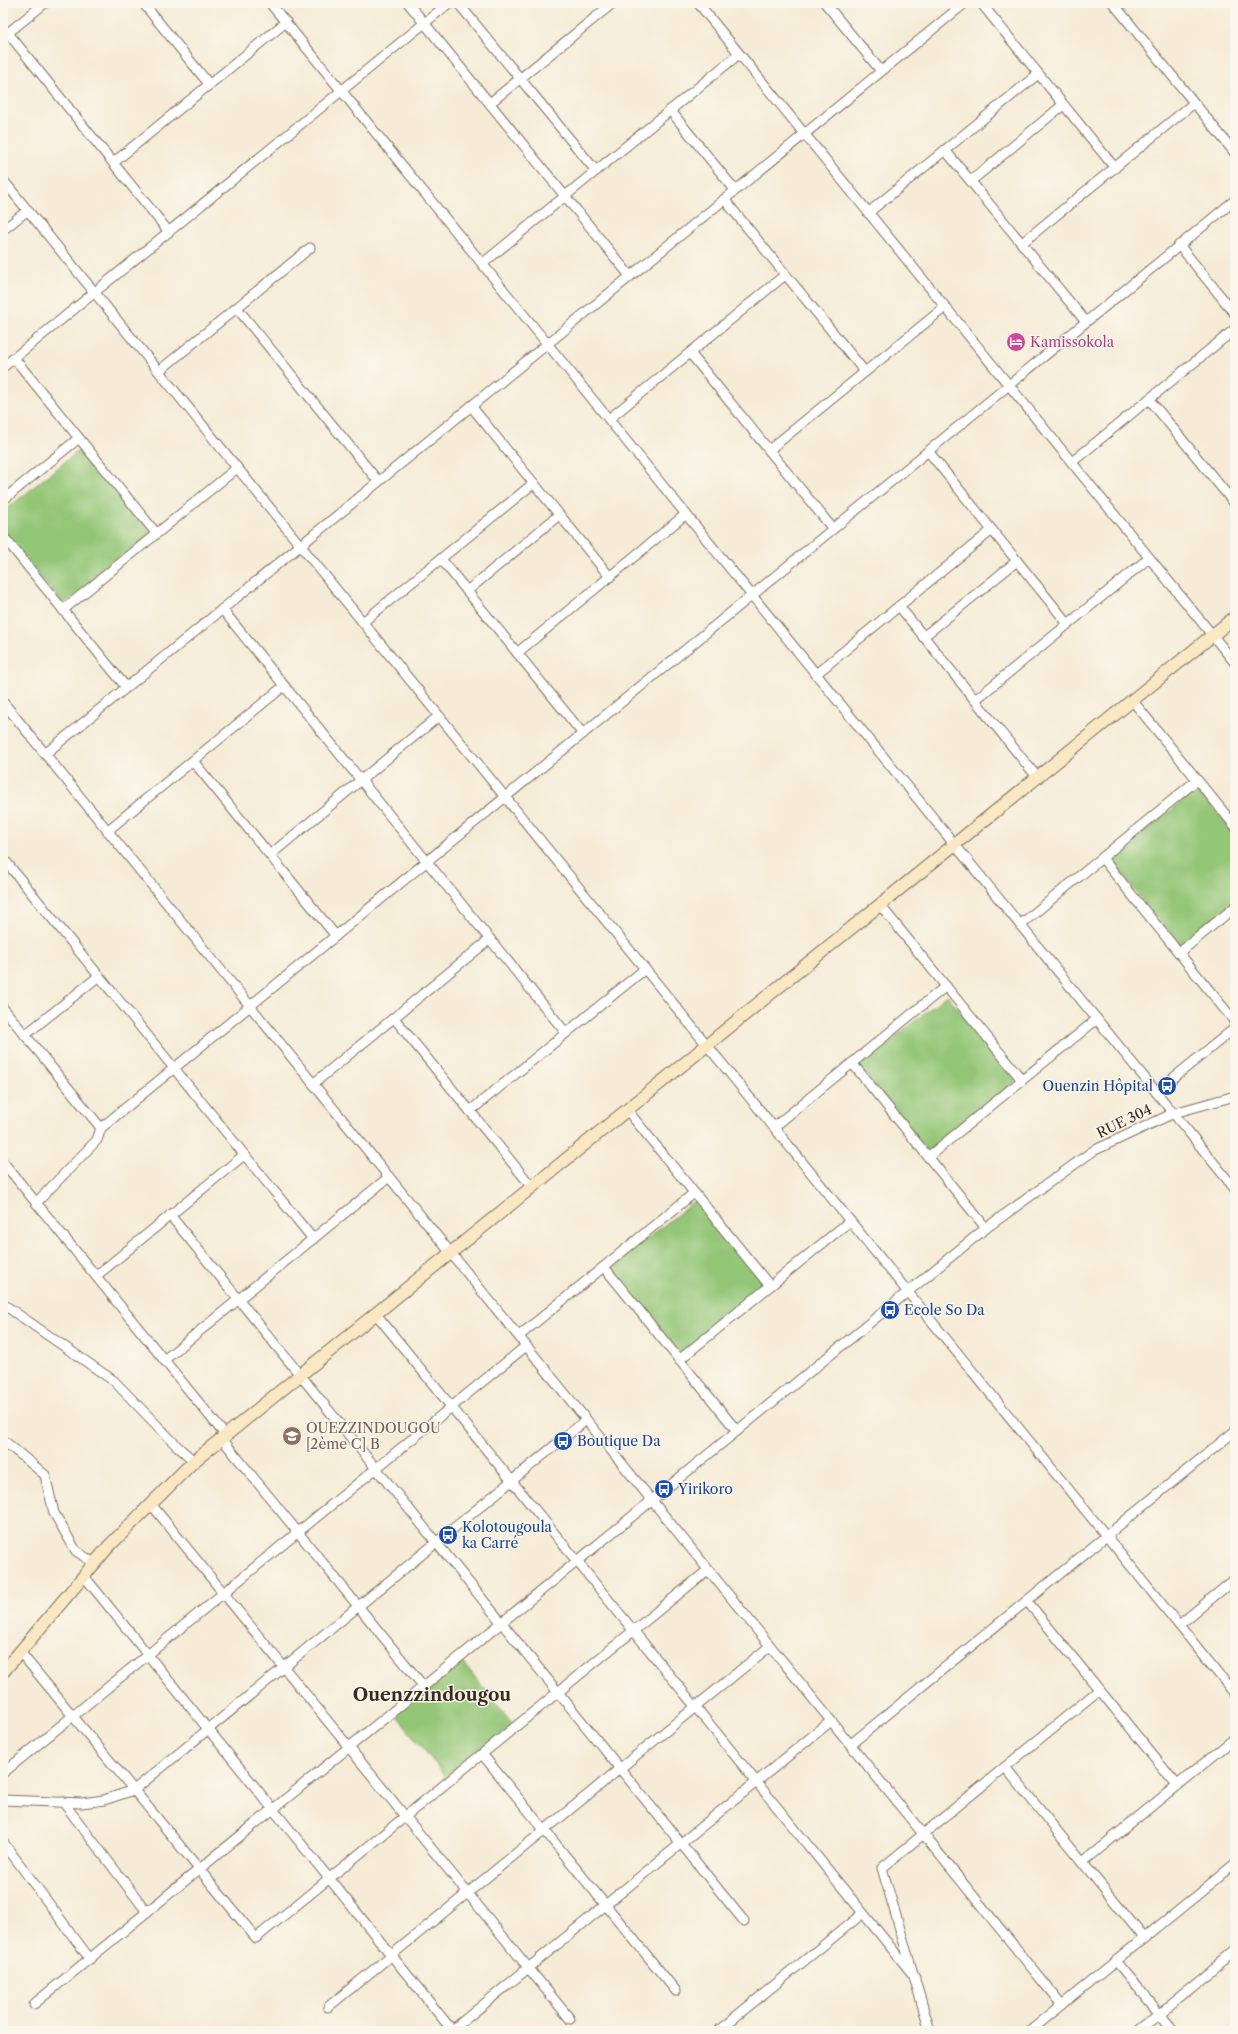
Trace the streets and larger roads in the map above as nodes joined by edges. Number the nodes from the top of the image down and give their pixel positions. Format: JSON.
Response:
{"nodes":[{"id":1,"x":45,"y":3,"type":"edge"},
{"id":2,"x":143,"y":3,"type":"edge"},
{"id":3,"x":270,"y":3,"type":"edge"},
{"id":4,"x":408,"y":3,"type":"edge"},
{"id":5,"x":449,"y":3,"type":"edge"},
{"id":6,"x":458,"y":3,"type":"edge"},
{"id":7,"x":613,"y":3,"type":"edge"},
{"id":8,"x":698,"y":3,"type":"edge"},
{"id":9,"x":825,"y":3,"type":"edge"},
{"id":10,"x":965,"y":3,"type":"edge"},
{"id":11,"x":981,"y":3,"type":"edge"},
{"id":12,"x":1117,"y":5,"type":"edge"},
{"id":13,"x":286,"y":22,"type":"junction"},
{"id":14,"x":424,"y":23,"type":"junction"},
{"id":15,"x":5,"y":35,"type":"edge"},
{"id":16,"x":739,"y":54,"type":"junction"},
{"id":17,"x":881,"y":71,"type":"junction"},
{"id":18,"x":1038,"y":74,"type":"junction"},
{"id":19,"x":520,"y":79,"type":"junction"},
{"id":20,"x":209,"y":84,"type":"junction"},
{"id":21,"x":342,"y":91,"type":"junction"},
{"id":22,"x":490,"y":103,"type":"junction"},
{"id":23,"x":1194,"y":103,"type":"junction"},
{"id":24,"x":1063,"y":105,"type":"junction"},
{"id":25,"x":670,"y":110,"type":"junction"},
{"id":26,"x":804,"y":134,"type":"junction"},
{"id":27,"x":946,"y":150,"type":"junction"},
{"id":28,"x":1235,"y":153,"type":"edge"},
{"id":29,"x":113,"y":163,"type":"junction"},
{"id":30,"x":1115,"y":168,"type":"junction"},
{"id":31,"x":596,"y":171,"type":"junction"},
{"id":32,"x":3,"y":180,"type":"edge"},
{"id":33,"x":971,"y":181,"type":"junction"},
{"id":34,"x":735,"y":190,"type":"junction"},
{"id":35,"x":565,"y":196,"type":"junction"},
{"id":36,"x":724,"y":199,"type":"junction"},
{"id":37,"x":1235,"y":200,"type":"edge"},
{"id":38,"x":28,"y":210,"type":"junction"},
{"id":39,"x":868,"y":213,"type":"junction"},
{"id":40,"x":3,"y":230,"type":"edge"},
{"id":41,"x":169,"y":232,"type":"junction"},
{"id":42,"x":1022,"y":244,"type":"junction"},
{"id":43,"x":1179,"y":245,"type":"junction"},
{"id":44,"x":310,"y":248,"type":"dead end"},
{"id":45,"x":482,"y":264,"type":"junction"},
{"id":46,"x":785,"y":275,"type":"junction"},
{"id":47,"x":630,"y":276,"type":"junction"},
{"id":48,"x":95,"y":292,"type":"junction"},
{"id":49,"x":945,"y":307,"type":"junction"},
{"id":50,"x":237,"y":308,"type":"junction"},
{"id":51,"x":1235,"y":314,"type":"edge"},
{"id":52,"x":1086,"y":322,"type":"junction"},
{"id":53,"x":1235,"y":329,"type":"edge"},
{"id":54,"x":547,"y":343,"type":"junction"},
{"id":55,"x":690,"y":353,"type":"junction"},
{"id":56,"x":14,"y":358,"type":"junction"},
{"id":57,"x":3,"y":367,"type":"edge"},
{"id":58,"x":159,"y":371,"type":"junction"},
{"id":59,"x":865,"y":372,"type":"junction"},
{"id":60,"x":1009,"y":385,"type":"junction"},
{"id":61,"x":1149,"y":399,"type":"junction"},
{"id":62,"x":471,"y":406,"type":"junction"},
{"id":63,"x":609,"y":419,"type":"junction"},
{"id":64,"x":79,"y":438,"type":"junction"},
{"id":65,"x":769,"y":450,"type":"junction"},
{"id":66,"x":928,"y":451,"type":"junction"},
{"id":67,"x":1072,"y":462,"type":"junction"},
{"id":68,"x":237,"y":468,"type":"junction"},
{"id":69,"x":378,"y":481,"type":"junction"},
{"id":70,"x":534,"y":483,"type":"junction"},
{"id":71,"x":1235,"y":488,"type":"edge"},
{"id":72,"x":1227,"y":495,"type":"junction"},
{"id":73,"x":3,"y":500,"type":"edge"},
{"id":74,"x":1235,"y":504,"type":"edge"},
{"id":75,"x":686,"y":514,"type":"junction"},
{"id":76,"x":560,"y":515,"type":"junction"},
{"id":77,"x":833,"y":529,"type":"junction"},
{"id":78,"x":992,"y":530,"type":"junction"},
{"id":79,"x":156,"y":533,"type":"junction"},
{"id":80,"x":3,"y":536,"type":"edge"},
{"id":81,"x":300,"y":545,"type":"junction"},
{"id":82,"x":1150,"y":558,"type":"junction"},
{"id":83,"x":441,"y":559,"type":"junction"},
{"id":84,"x":1017,"y":561,"type":"junction"},
{"id":85,"x":610,"y":577,"type":"junction"},
{"id":86,"x":467,"y":591,"type":"junction"},
{"id":87,"x":752,"y":595,"type":"junction"},
{"id":88,"x":899,"y":606,"type":"junction"},
{"id":89,"x":222,"y":609,"type":"junction"},
{"id":90,"x":63,"y":610,"type":"junction"},
{"id":91,"x":1235,"y":617,"type":"edge"},
{"id":92,"x":363,"y":622,"type":"junction"},
{"id":93,"x":1068,"y":624,"type":"junction"},
{"id":94,"x":1212,"y":635,"type":"junction"},
{"id":95,"x":923,"y":637,"type":"junction"},
{"id":96,"x":517,"y":652,"type":"junction"},
{"id":97,"x":1235,"y":663,"type":"edge"},
{"id":98,"x":816,"y":674,"type":"junction"},
{"id":99,"x":284,"y":686,"type":"junction"},
{"id":100,"x":126,"y":687,"type":"junction"},
{"id":101,"x":975,"y":700,"type":"junction"},
{"id":102,"x":1132,"y":700,"type":"junction"},
{"id":103,"x":3,"y":702,"type":"edge"},
{"id":104,"x":440,"y":716,"type":"junction"},
{"id":105,"x":583,"y":734,"type":"junction"},
{"id":106,"x":45,"y":754,"type":"junction"},
{"id":107,"x":193,"y":761,"type":"junction"},
{"id":108,"x":1037,"y":777,"type":"junction"},
{"id":109,"x":361,"y":780,"type":"junction"},
{"id":110,"x":1197,"y":780,"type":"junction"},
{"id":111,"x":505,"y":797,"type":"junction"},
{"id":112,"x":1235,"y":826,"type":"edge"},
{"id":113,"x":107,"y":831,"type":"junction"},
{"id":114,"x":955,"y":844,"type":"junction"},
{"id":115,"x":270,"y":855,"type":"junction"},
{"id":116,"x":3,"y":858,"type":"edge"},
{"id":117,"x":1102,"y":858,"type":"junction"},
{"id":118,"x":427,"y":862,"type":"junction"},
{"id":119,"x":880,"y":905,"type":"junction"},
{"id":120,"x":1235,"y":907,"type":"edge"},
{"id":121,"x":1020,"y":925,"type":"junction"},
{"id":122,"x":336,"y":936,"type":"junction"},
{"id":123,"x":490,"y":939,"type":"junction"},
{"id":124,"x":1179,"y":953,"type":"junction"},
{"id":125,"x":645,"y":968,"type":"junction"},
{"id":126,"x":99,"y":976,"type":"junction"},
{"id":127,"x":946,"y":986,"type":"junction"},
{"id":128,"x":250,"y":1006,"type":"junction"},
{"id":129,"x":3,"y":1008,"type":"edge"},
{"id":130,"x":394,"y":1018,"type":"junction"},
{"id":131,"x":1097,"y":1019,"type":"junction"},
{"id":132,"x":1235,"y":1022,"type":"edge"},
{"id":133,"x":1235,"y":1028,"type":"edge"},
{"id":134,"x":566,"y":1033,"type":"junction"},
{"id":135,"x":25,"y":1035,"type":"junction"},
{"id":136,"x":707,"y":1045,"type":"junction"},
{"id":137,"x":852,"y":1063,"type":"junction"},
{"id":138,"x":174,"y":1068,"type":"junction"},
{"id":139,"x":1022,"y":1080,"type":"junction"},
{"id":140,"x":313,"y":1084,"type":"junction"},
{"id":141,"x":1156,"y":1092,"type":"junction"},
{"id":142,"x":1235,"y":1096,"type":"edge"},
{"id":143,"x":627,"y":1110,"type":"junction"},
{"id":144,"x":470,"y":1111,"type":"junction"},
{"id":145,"x":1174,"y":1113,"type":"junction"},
{"id":146,"x":774,"y":1127,"type":"junction"},
{"id":147,"x":101,"y":1128,"type":"junction"},
{"id":148,"x":244,"y":1155,"type":"junction"},
{"id":149,"x":928,"y":1157,"type":"junction"},
{"id":150,"x":3,"y":1162,"type":"edge"},
{"id":151,"x":389,"y":1177,"type":"junction"},
{"id":152,"x":532,"y":1188,"type":"junction"},
{"id":153,"x":1235,"y":1189,"type":"edge"},
{"id":154,"x":694,"y":1193,"type":"junction"},
{"id":155,"x":36,"y":1203,"type":"junction"},
{"id":156,"x":170,"y":1215,"type":"junction"},
{"id":157,"x":850,"y":1221,"type":"junction"},
{"id":158,"x":986,"y":1228,"type":"junction"},
{"id":159,"x":313,"y":1239,"type":"junction"},
{"id":160,"x":451,"y":1253,"type":"junction"},
{"id":161,"x":604,"y":1267,"type":"junction"},
{"id":162,"x":96,"y":1276,"type":"junction"},
{"id":163,"x":770,"y":1286,"type":"junction"},
{"id":164,"x":908,"y":1292,"type":"junction"},
{"id":165,"x":239,"y":1300,"type":"junction"},
{"id":166,"x":3,"y":1304,"type":"edge"},
{"id":167,"x":376,"y":1314,"type":"junction"},
{"id":168,"x":519,"y":1336,"type":"junction"},
{"id":169,"x":526,"y":1346,"type":"junction"},
{"id":170,"x":164,"y":1360,"type":"junction"},
{"id":171,"x":679,"y":1360,"type":"junction"},
{"id":172,"x":300,"y":1375,"type":"junction"},
{"id":173,"x":452,"y":1407,"type":"junction"},
{"id":174,"x":586,"y":1420,"type":"junction"},
{"id":175,"x":737,"y":1431,"type":"junction"},
{"id":176,"x":1235,"y":1431,"type":"edge"},
{"id":177,"x":224,"y":1437,"type":"junction"},
{"id":178,"x":3,"y":1440,"type":"edge"},
{"id":179,"x":194,"y":1461,"type":"junction"},
{"id":180,"x":376,"y":1469,"type":"junction"},
{"id":181,"x":511,"y":1481,"type":"junction"},
{"id":182,"x":652,"y":1500,"type":"junction"},
{"id":183,"x":151,"y":1504,"type":"junction"},
{"id":184,"x":298,"y":1532,"type":"junction"},
{"id":185,"x":1106,"y":1536,"type":"junction"},
{"id":186,"x":436,"y":1542,"type":"junction"},
{"id":187,"x":577,"y":1562,"type":"junction"},
{"id":188,"x":94,"y":1563,"type":"junction"},
{"id":189,"x":708,"y":1570,"type":"junction"},
{"id":190,"x":84,"y":1576,"type":"junction"},
{"id":191,"x":1235,"y":1580,"type":"edge"},
{"id":192,"x":224,"y":1593,"type":"junction"},
{"id":193,"x":1027,"y":1601,"type":"junction"},
{"id":194,"x":358,"y":1606,"type":"junction"},
{"id":195,"x":502,"y":1623,"type":"junction"},
{"id":196,"x":1179,"y":1625,"type":"junction"},
{"id":197,"x":633,"y":1631,"type":"junction"},
{"id":198,"x":770,"y":1646,"type":"junction"},
{"id":199,"x":20,"y":1652,"type":"junction"},
{"id":200,"x":148,"y":1655,"type":"junction"},
{"id":201,"x":284,"y":1667,"type":"junction"},
{"id":202,"x":3,"y":1672,"type":"edge"},
{"id":203,"x":424,"y":1687,"type":"junction"},
{"id":204,"x":1099,"y":1690,"type":"junction"},
{"id":205,"x":558,"y":1692,"type":"junction"},
{"id":206,"x":1235,"y":1694,"type":"edge"},
{"id":207,"x":695,"y":1707,"type":"junction"},
{"id":208,"x":73,"y":1716,"type":"junction"},
{"id":209,"x":831,"y":1721,"type":"junction"},
{"id":210,"x":208,"y":1729,"type":"junction"},
{"id":211,"x":1235,"y":1738,"type":"edge"},
{"id":212,"x":851,"y":1744,"type":"junction"},
{"id":213,"x":349,"y":1747,"type":"junction"},
{"id":214,"x":482,"y":1754,"type":"junction"},
{"id":215,"x":1005,"y":1767,"type":"junction"},
{"id":216,"x":620,"y":1768,"type":"junction"},
{"id":217,"x":3,"y":1773,"type":"edge"},
{"id":218,"x":756,"y":1782,"type":"junction"},
{"id":219,"x":1177,"y":1785,"type":"junction"},
{"id":220,"x":134,"y":1790,"type":"junction"},
{"id":221,"x":3,"y":1800,"type":"edge"},
{"id":222,"x":63,"y":1802,"type":"junction"},
{"id":223,"x":273,"y":1809,"type":"junction"},
{"id":224,"x":405,"y":1816,"type":"junction"},
{"id":225,"x":544,"y":1830,"type":"junction"},
{"id":226,"x":923,"y":1834,"type":"junction"},
{"id":227,"x":3,"y":1842,"type":"edge"},
{"id":228,"x":681,"y":1843,"type":"junction"},
{"id":229,"x":1082,"y":1862,"type":"junction"},
{"id":230,"x":1235,"y":1864,"type":"edge"},
{"id":231,"x":199,"y":1870,"type":"junction"},
{"id":232,"x":330,"y":1878,"type":"junction"},
{"id":233,"x":467,"y":1893,"type":"junction"},
{"id":234,"x":605,"y":1905,"type":"junction"},
{"id":235,"x":147,"y":1912,"type":"junction"},
{"id":236,"x":863,"y":1913,"type":"junction"},
{"id":237,"x":744,"y":1921,"type":"dead end"},
{"id":238,"x":1144,"y":1938,"type":"junction"},
{"id":239,"x":1235,"y":1952,"type":"edge"},
{"id":240,"x":392,"y":1955,"type":"junction"},
{"id":241,"x":90,"y":1959,"type":"junction"},
{"id":242,"x":1116,"y":1961,"type":"junction"},
{"id":243,"x":528,"y":1968,"type":"junction"},
{"id":244,"x":915,"y":1976,"type":"junction"},
{"id":245,"x":676,"y":1991,"type":"dead end"},
{"id":246,"x":34,"y":2004,"type":"dead end"},
{"id":247,"x":1062,"y":2005,"type":"junction"},
{"id":248,"x":328,"y":2007,"type":"dead end"},
{"id":249,"x":1159,"y":2014,"type":"junction"},
{"id":250,"x":570,"y":2019,"type":"dead end"},
{"id":251,"x":452,"y":2030,"type":"edge"},
{"id":252,"x":718,"y":2031,"type":"edge"},
{"id":253,"x":930,"y":2031,"type":"edge"},
{"id":254,"x":1030,"y":2031,"type":"edge"},
{"id":255,"x":1138,"y":2031,"type":"edge"},
{"id":256,"x":1174,"y":2031,"type":"edge"}],
"edges":[{"from":1,"to":15,"type":"street"},
{"from":2,"to":20,"type":"street"},
{"from":3,"to":13,"type":"street"},
{"from":4,"to":14,"type":"street"},
{"from":5,"to":14,"type":"street"},
{"from":6,"to":19,"type":"street"},
{"from":7,"to":19,"type":"street"},
{"from":8,"to":16,"type":"street"},
{"from":9,"to":17,"type":"street"},
{"from":10,"to":17,"type":"street"},
{"from":11,"to":18,"type":"street"},
{"from":12,"to":23,"type":"street"},
{"from":13,"to":20,"type":"street"},
{"from":13,"to":21,"type":"street"},
{"from":14,"to":21,"type":"street"},
{"from":14,"to":22,"type":"street"},
{"from":15,"to":29,"type":"street"},
{"from":16,"to":25,"type":"street"},
{"from":16,"to":26,"type":"street"},
{"from":17,"to":26,"type":"street"},
{"from":18,"to":24,"type":"street"},
{"from":18,"to":27,"type":"street"},
{"from":19,"to":22,"type":"street"},
{"from":19,"to":31,"type":"street"},
{"from":20,"to":29,"type":"street"},
{"from":21,"to":41,"type":"street"},
{"from":21,"to":45,"type":"street"},
{"from":22,"to":35,"type":"street"},
{"from":23,"to":28,"type":"street"},
{"from":23,"to":30,"type":"street"},
{"from":24,"to":30,"type":"street"},
{"from":24,"to":33,"type":"street"},
{"from":25,"to":31,"type":"street"},
{"from":25,"to":34,"type":"street"},
{"from":26,"to":34,"type":"street"},
{"from":26,"to":39,"type":"street"},
{"from":27,"to":33,"type":"street"},
{"from":27,"to":39,"type":"street"},
{"from":29,"to":41,"type":"street"},
{"from":30,"to":42,"type":"street"},
{"from":31,"to":35,"type":"street"},
{"from":32,"to":38,"type":"street"},
{"from":33,"to":42,"type":"street"},
{"from":34,"to":36,"type":"street"},
{"from":35,"to":45,"type":"street"},
{"from":35,"to":47,"type":"street"},
{"from":36,"to":46,"type":"street"},
{"from":36,"to":47,"type":"street"},
{"from":37,"to":43,"type":"street"},
{"from":38,"to":40,"type":"street"},
{"from":38,"to":48,"type":"street"},
{"from":39,"to":49,"type":"street"},
{"from":41,"to":48,"type":"street"},
{"from":42,"to":52,"type":"street"},
{"from":43,"to":51,"type":"street"},
{"from":43,"to":52,"type":"street"},
{"from":44,"to":50,"type":"street"},
{"from":45,"to":54,"type":"street"},
{"from":46,"to":55,"type":"street"},
{"from":46,"to":59,"type":"street"},
{"from":47,"to":54,"type":"street"},
{"from":48,"to":56,"type":"street"},
{"from":48,"to":58,"type":"street"},
{"from":49,"to":59,"type":"street"},
{"from":49,"to":60,"type":"street"},
{"from":50,"to":58,"type":"street"},
{"from":50,"to":69,"type":"street"},
{"from":52,"to":60,"type":"street"},
{"from":53,"to":61,"type":"street"},
{"from":54,"to":62,"type":"street"},
{"from":54,"to":63,"type":"street"},
{"from":55,"to":63,"type":"street"},
{"from":55,"to":65,"type":"street"},
{"from":56,"to":57,"type":"street"},
{"from":56,"to":64,"type":"street"},
{"from":58,"to":68,"type":"street"},
{"from":59,"to":65,"type":"street"},
{"from":60,"to":66,"type":"street"},
{"from":60,"to":67,"type":"street"},
{"from":61,"to":67,"type":"street"},
{"from":61,"to":72,"type":"street"},
{"from":62,"to":69,"type":"street"},
{"from":62,"to":70,"type":"street"},
{"from":63,"to":75,"type":"street"},
{"from":64,"to":73,"type":"street"},
{"from":64,"to":79,"type":"street"},
{"from":65,"to":77,"type":"street"},
{"from":66,"to":77,"type":"street"},
{"from":66,"to":78,"type":"street"},
{"from":67,"to":82,"type":"street"},
{"from":68,"to":79,"type":"street"},
{"from":68,"to":81,"type":"street"},
{"from":69,"to":81,"type":"street"},
{"from":70,"to":76,"type":"street"},
{"from":70,"to":83,"type":"street"},
{"from":71,"to":72,"type":"street"},
{"from":72,"to":74,"type":"street"},
{"from":75,"to":85,"type":"street"},
{"from":75,"to":87,"type":"street"},
{"from":76,"to":85,"type":"street"},
{"from":76,"to":86,"type":"street"},
{"from":77,"to":87,"type":"street"},
{"from":78,"to":84,"type":"street"},
{"from":78,"to":88,"type":"street"},
{"from":79,"to":90,"type":"street"},
{"from":80,"to":90,"type":"street"},
{"from":81,"to":89,"type":"street"},
{"from":81,"to":92,"type":"street"},
{"from":82,"to":93,"type":"street"},
{"from":82,"to":94,"type":"street"},
{"from":83,"to":86,"type":"street"},
{"from":83,"to":92,"type":"street"},
{"from":84,"to":93,"type":"street"},
{"from":84,"to":95,"type":"street"},
{"from":85,"to":96,"type":"street"},
{"from":86,"to":96,"type":"street"},
{"from":87,"to":98,"type":"street"},
{"from":87,"to":105,"type":"street"},
{"from":88,"to":95,"type":"street"},
{"from":88,"to":98,"type":"street"},
{"from":89,"to":99,"type":"street"},
{"from":89,"to":100,"type":"street"},
{"from":90,"to":100,"type":"street"},
{"from":91,"to":94,"type":"street"},
{"from":92,"to":104,"type":"street"},
{"from":93,"to":101,"type":"street"},
{"from":94,"to":97,"type":"street"},
{"from":94,"to":102,"type":"street"},
{"from":95,"to":101,"type":"street"},
{"from":96,"to":105,"type":"street"},
{"from":98,"to":114,"type":"street"},
{"from":99,"to":107,"type":"street"},
{"from":99,"to":109,"type":"street"},
{"from":100,"to":106,"type":"street"},
{"from":101,"to":108,"type":"street"},
{"from":102,"to":108,"type":"street"},
{"from":102,"to":110,"type":"street"},
{"from":103,"to":106,"type":"street"},
{"from":104,"to":109,"type":"street"},
{"from":104,"to":111,"type":"street"},
{"from":105,"to":111,"type":"street"},
{"from":106,"to":113,"type":"street"},
{"from":107,"to":113,"type":"street"},
{"from":107,"to":115,"type":"street"},
{"from":108,"to":114,"type":"street"},
{"from":109,"to":115,"type":"street"},
{"from":109,"to":118,"type":"street"},
{"from":110,"to":112,"type":"street"},
{"from":110,"to":117,"type":"street"},
{"from":111,"to":118,"type":"street"},
{"from":111,"to":125,"type":"street"},
{"from":113,"to":128,"type":"street"},
{"from":114,"to":119,"type":"street"},
{"from":114,"to":121,"type":"street"},
{"from":115,"to":122,"type":"street"},
{"from":116,"to":126,"type":"street"},
{"from":117,"to":121,"type":"street"},
{"from":117,"to":124,"type":"street"},
{"from":118,"to":122,"type":"street"},
{"from":118,"to":123,"type":"street"},
{"from":119,"to":127,"type":"street"},
{"from":119,"to":136,"type":"street"},
{"from":120,"to":124,"type":"street"},
{"from":121,"to":131,"type":"street"},
{"from":122,"to":128,"type":"street"},
{"from":123,"to":130,"type":"street"},
{"from":123,"to":134,"type":"street"},
{"from":124,"to":132,"type":"street"},
{"from":125,"to":134,"type":"street"},
{"from":125,"to":136,"type":"street"},
{"from":126,"to":135,"type":"street"},
{"from":126,"to":138,"type":"street"},
{"from":127,"to":137,"type":"street"},
{"from":127,"to":139,"type":"street"},
{"from":128,"to":138,"type":"street"},
{"from":128,"to":140,"type":"street"},
{"from":129,"to":135,"type":"street"},
{"from":130,"to":140,"type":"street"},
{"from":130,"to":144,"type":"street"},
{"from":131,"to":139,"type":"street"},
{"from":131,"to":141,"type":"street"},
{"from":133,"to":141,"type":"street"},
{"from":134,"to":144,"type":"street"},
{"from":135,"to":147,"type":"street"},
{"from":136,"to":143,"type":"street"},
{"from":136,"to":146,"type":"street"},
{"from":137,"to":146,"type":"street"},
{"from":137,"to":149,"type":"street"},
{"from":138,"to":147,"type":"street"},
{"from":138,"to":148,"type":"street"},
{"from":139,"to":149,"type":"street"},
{"from":140,"to":151,"type":"street"},
{"from":141,"to":145,"type":"street"},
{"from":142,"to":145,"type":"street","name":"RUE 304"},
{"from":143,"to":152,"type":"street"},
{"from":143,"to":154,"type":"street"},
{"from":144,"to":152,"type":"street"},
{"from":145,"to":153,"type":"street"},
{"from":145,"to":158,"type":"street","name":"RUE 304"},
{"from":146,"to":157,"type":"street"},
{"from":147,"to":155,"type":"street"},
{"from":148,"to":156,"type":"street"},
{"from":148,"to":159,"type":"street"},
{"from":149,"to":158,"type":"street"},
{"from":150,"to":155,"type":"street"},
{"from":151,"to":159,"type":"street"},
{"from":151,"to":160,"type":"street"},
{"from":152,"to":160,"type":"street"},
{"from":154,"to":161,"type":"street"},
{"from":154,"to":163,"type":"street"},
{"from":155,"to":162,"type":"street"},
{"from":156,"to":162,"type":"street"},
{"from":156,"to":165,"type":"street"},
{"from":157,"to":163,"type":"street"},
{"from":157,"to":164,"type":"street"},
{"from":158,"to":164,"type":"street","name":"RUE 304"},
{"from":159,"to":165,"type":"street"},
{"from":160,"to":167,"type":"street"},
{"from":160,"to":168,"type":"street"},
{"from":161,"to":168,"type":"street"},
{"from":161,"to":171,"type":"street"},
{"from":162,"to":170,"type":"street"},
{"from":163,"to":171,"type":"street"},
{"from":164,"to":175,"type":"street","name":"RUE 304"},
{"from":164,"to":185,"type":"street"},
{"from":165,"to":170,"type":"street"},
{"from":165,"to":172,"type":"street"},
{"from":166,"to":179,"type":"street"},
{"from":167,"to":172,"type":"street"},
{"from":167,"to":173,"type":"street"},
{"from":168,"to":169,"type":"street"},
{"from":169,"to":173,"type":"street"},
{"from":169,"to":174,"type":"street"},
{"from":170,"to":177,"type":"street"},
{"from":171,"to":175,"type":"street"},
{"from":172,"to":177,"type":"street"},
{"from":172,"to":180,"type":"street"},
{"from":173,"to":180,"type":"street"},
{"from":173,"to":181,"type":"street"},
{"from":174,"to":181,"type":"street"},
{"from":174,"to":182,"type":"street"},
{"from":175,"to":182,"type":"street","name":"RUE 304"},
{"from":176,"to":185,"type":"street"},
{"from":177,"to":179,"type":"street"},
{"from":177,"to":184,"type":"street"},
{"from":178,"to":188,"type":"street"},
{"from":179,"to":183,"type":"street"},
{"from":180,"to":184,"type":"street"},
{"from":180,"to":186,"type":"street"},
{"from":181,"to":186,"type":"street"},
{"from":181,"to":187,"type":"street"},
{"from":182,"to":187,"type":"street","name":"RUE 304"},
{"from":182,"to":189,"type":"street"},
{"from":183,"to":188,"type":"street"},
{"from":183,"to":192,"type":"street"},
{"from":184,"to":192,"type":"street"},
{"from":184,"to":194,"type":"street"},
{"from":185,"to":193,"type":"street"},
{"from":185,"to":196,"type":"street"},
{"from":186,"to":194,"type":"street"},
{"from":186,"to":195,"type":"street"},
{"from":187,"to":195,"type":"street","name":"RUE 304"},
{"from":187,"to":197,"type":"street"},
{"from":188,"to":190,"type":"street"},
{"from":189,"to":197,"type":"street"},
{"from":189,"to":198,"type":"street"},
{"from":190,"to":199,"type":"street"},
{"from":190,"to":200,"type":"street"},
{"from":191,"to":196,"type":"street"},
{"from":192,"to":200,"type":"street"},
{"from":192,"to":201,"type":"street"},
{"from":193,"to":204,"type":"street"},
{"from":193,"to":212,"type":"street"},
{"from":194,"to":201,"type":"street"},
{"from":194,"to":203,"type":"street"},
{"from":195,"to":203,"type":"street","name":"RUE 304"},
{"from":195,"to":205,"type":"street"},
{"from":196,"to":206,"type":"street"},
{"from":197,"to":205,"type":"street"},
{"from":197,"to":207,"type":"street"},
{"from":198,"to":207,"type":"street"},
{"from":198,"to":209,"type":"street"},
{"from":199,"to":202,"type":"street"},
{"from":199,"to":208,"type":"street"},
{"from":200,"to":208,"type":"street"},
{"from":200,"to":210,"type":"street"},
{"from":201,"to":210,"type":"street"},
{"from":201,"to":213,"type":"street"},
{"from":203,"to":213,"type":"street","name":"RUE 304"},
{"from":204,"to":215,"type":"street"},
{"from":204,"to":219,"type":"street"},
{"from":205,"to":214,"type":"street"},
{"from":205,"to":216,"type":"street"},
{"from":207,"to":216,"type":"street"},
{"from":207,"to":218,"type":"street"},
{"from":208,"to":217,"type":"street"},
{"from":208,"to":220,"type":"street"},
{"from":209,"to":212,"type":"street"},
{"from":209,"to":218,"type":"street"},
{"from":210,"to":220,"type":"street"},
{"from":210,"to":223,"type":"street"},
{"from":211,"to":219,"type":"street"},
{"from":212,"to":226,"type":"street"},
{"from":213,"to":223,"type":"street","name":"RUE 304"},
{"from":213,"to":224,"type":"street"},
{"from":214,"to":224,"type":"street"},
{"from":214,"to":225,"type":"street"},
{"from":215,"to":226,"type":"street"},
{"from":215,"to":229,"type":"street"},
{"from":216,"to":225,"type":"street"},
{"from":216,"to":228,"type":"street"},
{"from":218,"to":228,"type":"street"},
{"from":218,"to":236,"type":"street"},
{"from":219,"to":229,"type":"street"},
{"from":220,"to":222,"type":"street"},
{"from":220,"to":231,"type":"street"},
{"from":221,"to":222,"type":"street"},
{"from":222,"to":235,"type":"street"},
{"from":223,"to":231,"type":"street","name":"RUE 304"},
{"from":223,"to":232,"type":"street"},
{"from":224,"to":232,"type":"street"},
{"from":224,"to":233,"type":"street"},
{"from":225,"to":233,"type":"street"},
{"from":225,"to":234,"type":"street"},
{"from":226,"to":244,"type":"street"},
{"from":226,"to":247,"type":"street"},
{"from":227,"to":241,"type":"street"},
{"from":228,"to":234,"type":"street"},
{"from":228,"to":237,"type":"street"},
{"from":229,"to":238,"type":"street"},
{"from":230,"to":238,"type":"street"},
{"from":231,"to":232,"type":"street"},
{"from":231,"to":235,"type":"street","name":"RUE 304"},
{"from":232,"to":240,"type":"street"},
{"from":233,"to":240,"type":"street"},
{"from":233,"to":243,"type":"street"},
{"from":234,"to":243,"type":"street"},
{"from":234,"to":245,"type":"street"},
{"from":235,"to":241,"type":"street","name":"RUE 304"},
{"from":236,"to":244,"type":"street"},
{"from":236,"to":252,"type":"street"},
{"from":238,"to":242,"type":"street"},
{"from":239,"to":249,"type":"street"},
{"from":240,"to":248,"type":"street"},
{"from":240,"to":251,"type":"street"},
{"from":241,"to":246,"type":"street","name":"RUE 304"},
{"from":242,"to":247,"type":"street"},
{"from":242,"to":249,"type":"street"},
{"from":243,"to":250,"type":"street"},
{"from":243,"to":251,"type":"street"},
{"from":244,"to":253,"type":"street"},
{"from":247,"to":254,"type":"street"},
{"from":249,"to":255,"type":"street"},
{"from":249,"to":256,"type":"street"}]}
